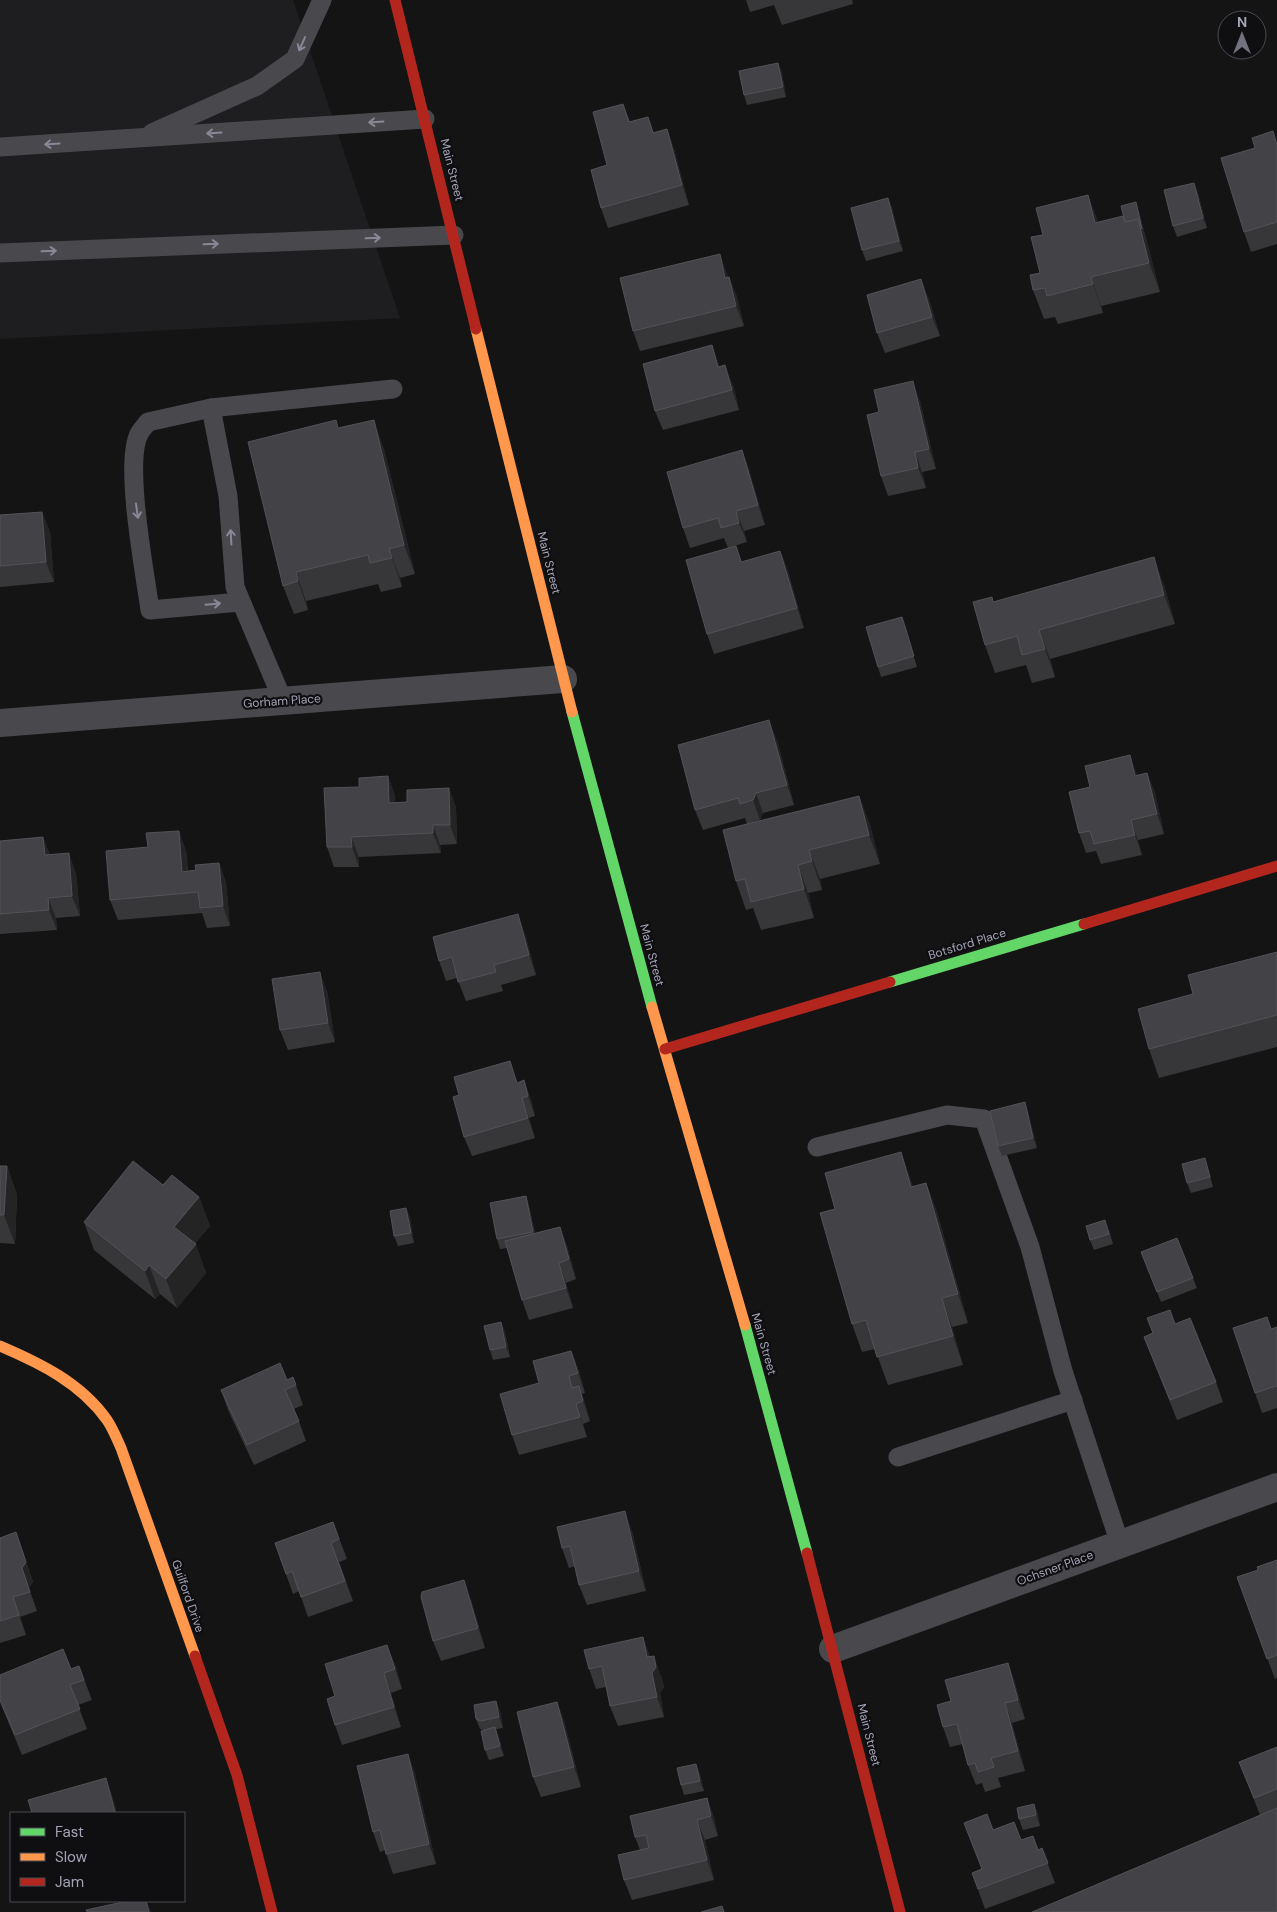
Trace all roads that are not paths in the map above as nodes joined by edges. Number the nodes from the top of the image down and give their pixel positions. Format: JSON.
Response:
{"nodes":[{"id":1,"x":322,"y":0,"type":"edge"},
{"id":2,"x":395,"y":0,"type":"edge"},
{"id":3,"x":425,"y":119,"type":"junction"},
{"id":4,"x":140,"y":138,"type":"junction"},
{"id":5,"x":0,"y":147,"type":"edge"},
{"id":6,"x":454,"y":234,"type":"junction"},
{"id":7,"x":0,"y":253,"type":"edge"},
{"id":8,"x":393,"y":389,"type":"dead end"},
{"id":9,"x":211,"y":408,"type":"junction"},
{"id":10,"x":240,"y":602,"type":"junction"},
{"id":11,"x":563,"y":679,"type":"junction"},
{"id":12,"x":283,"y":701,"type":"junction"},
{"id":13,"x":0,"y":723,"type":"edge"},
{"id":14,"x":1277,"y":866,"type":"edge"},
{"id":15,"x":665,"y":1049,"type":"junction"},
{"id":16,"x":817,"y":1147,"type":"dead end"},
{"id":17,"x":0,"y":1346,"type":"edge"},
{"id":18,"x":1073,"y":1400,"type":"junction"},
{"id":19,"x":898,"y":1457,"type":"dead end"},
{"id":20,"x":1277,"y":1487,"type":"edge"},
{"id":21,"x":1120,"y":1544,"type":"junction"},
{"id":22,"x":833,"y":1649,"type":"junction"},
{"id":23,"x":272,"y":1912,"type":"edge"},
{"id":24,"x":900,"y":1912,"type":"edge"}],
"edges":[{"from":1,"to":4,"type":"lane","one_way":true},
{"from":2,"to":3,"type":"main road","name":"Main Street"},
{"from":3,"to":4,"type":"lane","one_way":true},
{"from":3,"to":6,"type":"main road","name":"Main Street"},
{"from":4,"to":5,"type":"lane","one_way":true},
{"from":7,"to":6,"type":"lane","one_way":true},
{"from":6,"to":11,"type":"main road","name":"Main Street"},
{"from":8,"to":9,"type":"lane"},
{"from":10,"to":9,"type":"lane","one_way":true},
{"from":9,"to":10,"type":"lane","one_way":true},
{"from":10,"to":12,"type":"lane"},
{"from":11,"to":12,"type":"street","name":"Gorham Place"},
{"from":11,"to":15,"type":"main road","name":"Main Street"},
{"from":12,"to":13,"type":"street","name":"Gorham Place"},
{"from":14,"to":15,"type":"main road","name":"Botsford Place"},
{"from":15,"to":22,"type":"main road","name":"Main Street"},
{"from":16,"to":18,"type":"lane"},
{"from":17,"to":23,"type":"main road","name":"Guilford Drive"},
{"from":18,"to":19,"type":"lane"},
{"from":18,"to":21,"type":"lane"},
{"from":20,"to":21,"type":"street","name":"Ochsner Place"},
{"from":21,"to":22,"type":"street","name":"Ochsner Place"},
{"from":22,"to":24,"type":"main road","name":"Main Street"}]}
